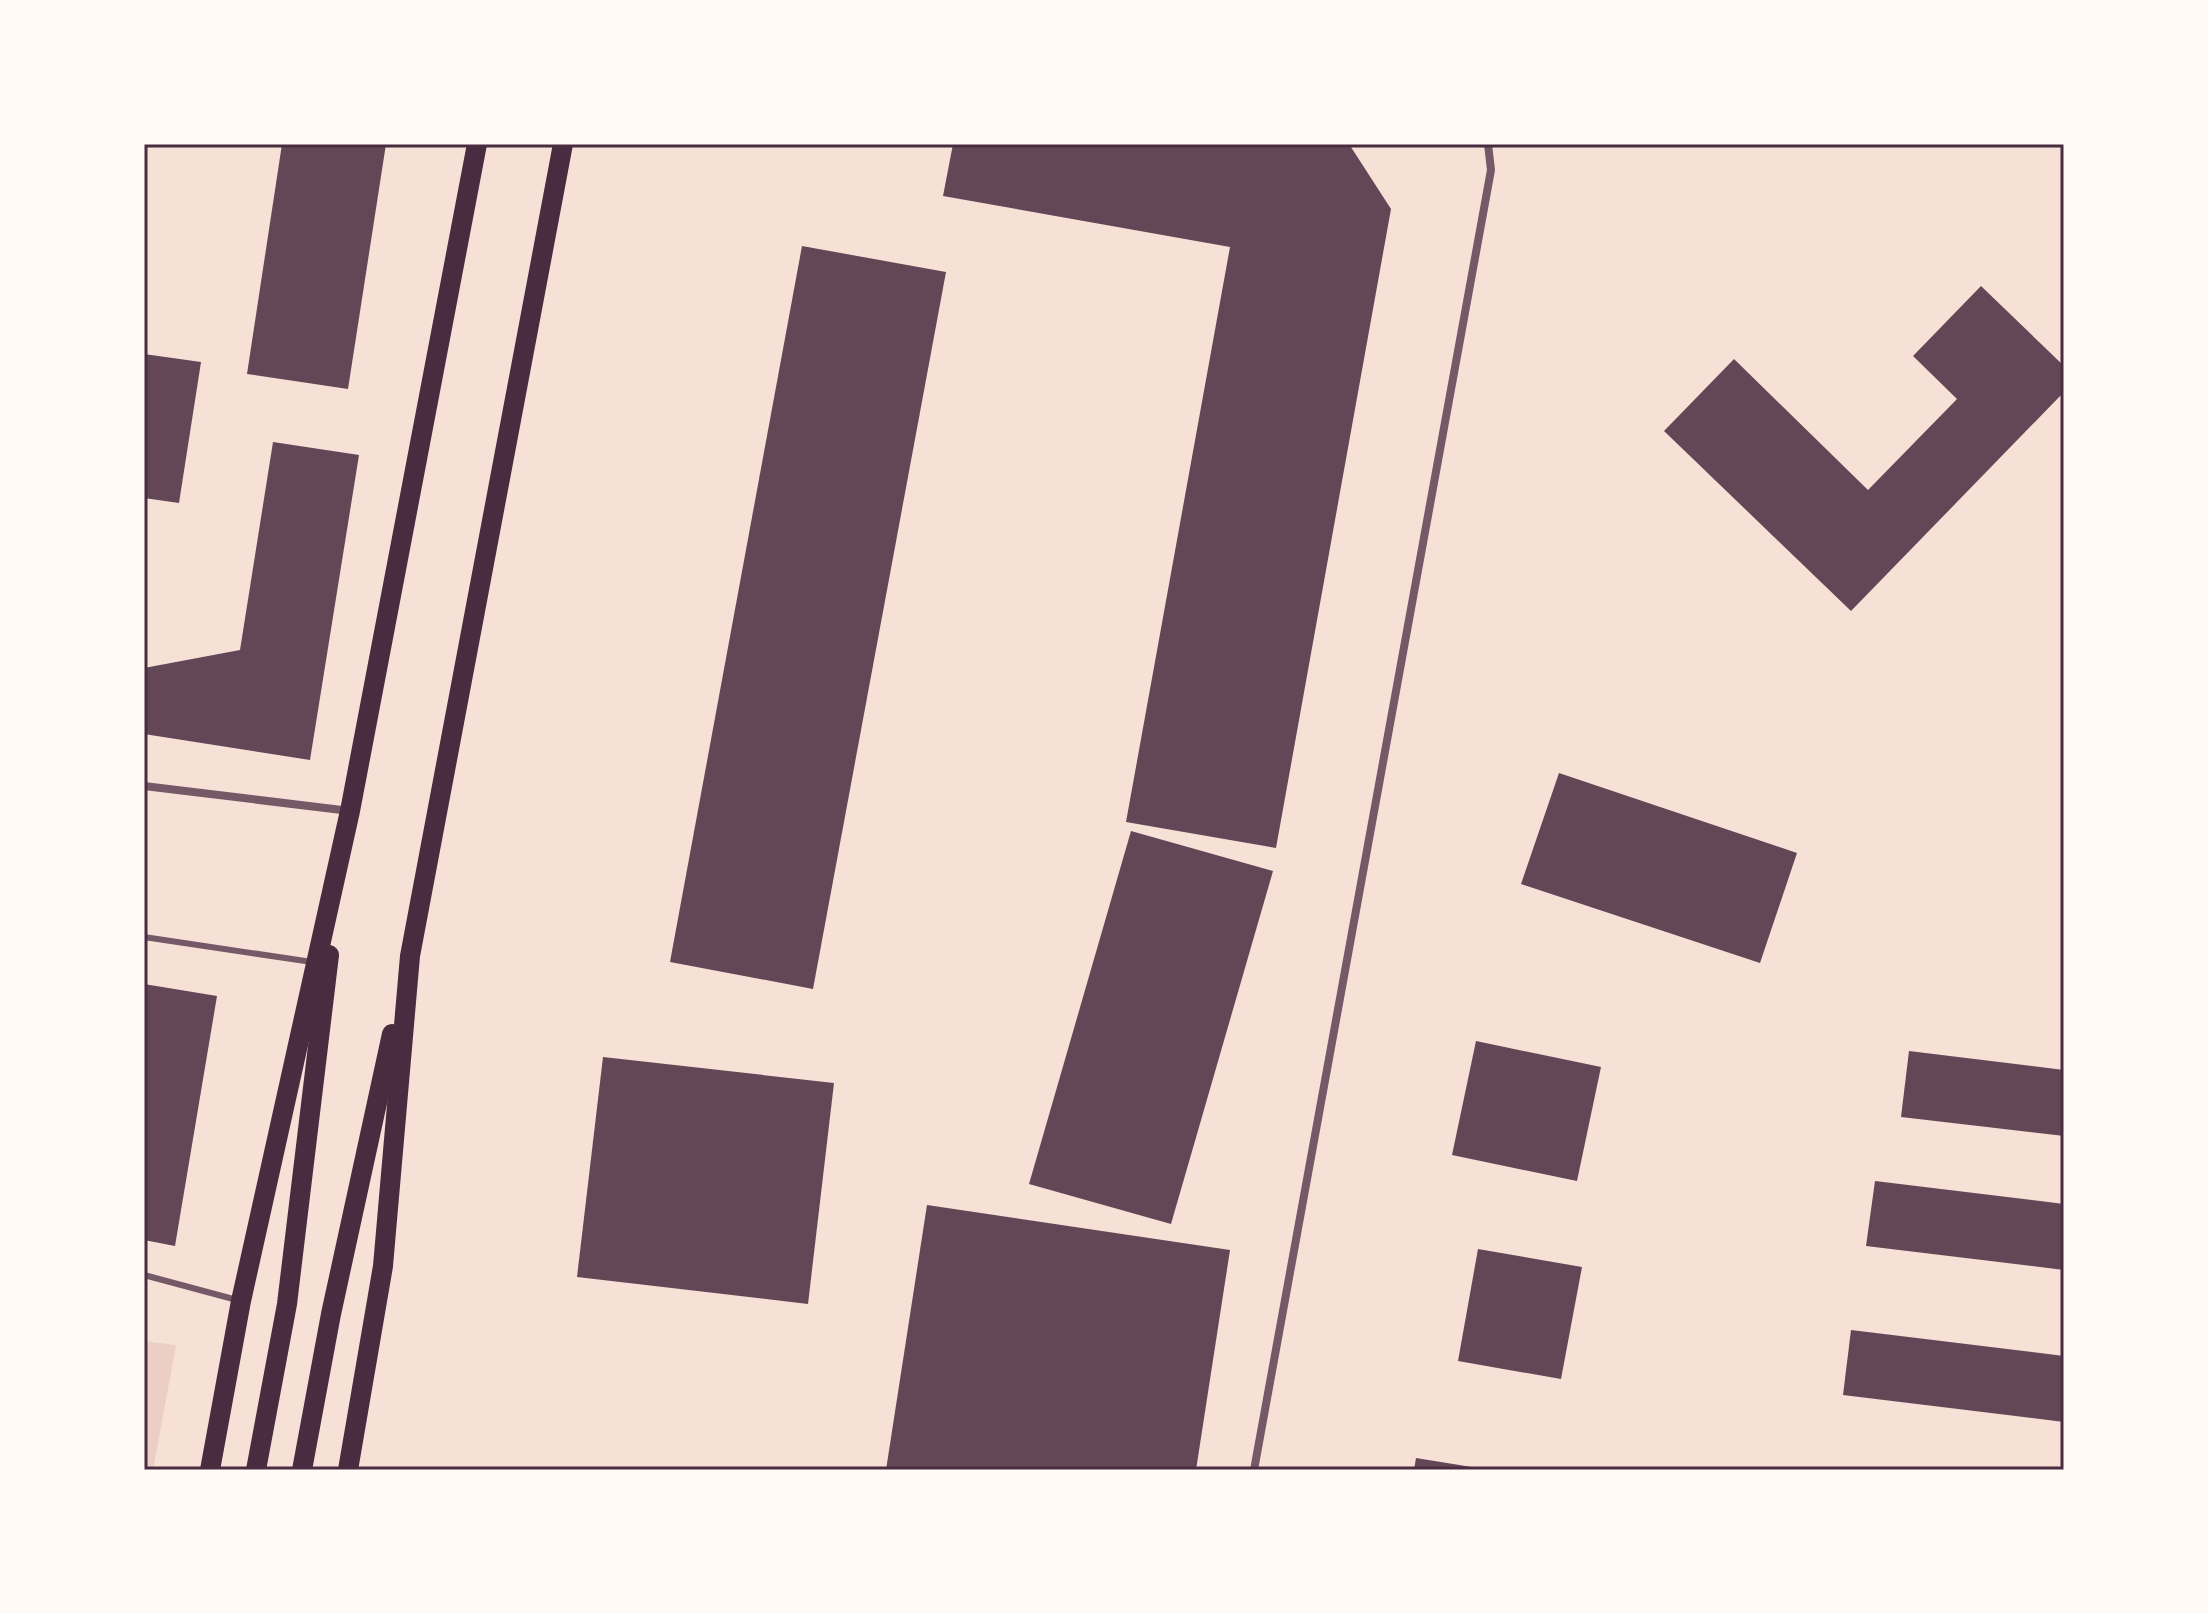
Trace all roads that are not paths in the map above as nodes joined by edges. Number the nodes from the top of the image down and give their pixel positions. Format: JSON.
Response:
{"nodes":[{"id":1,"x":477,"y":144,"type":"edge"},
{"id":2,"x":563,"y":144,"type":"edge"},
{"id":3,"x":1488,"y":144,"type":"edge"},
{"id":4,"x":144,"y":786,"type":"edge"},
{"id":5,"x":350,"y":811,"type":"junction"},
{"id":6,"x":343,"y":839,"type":"junction"},
{"id":7,"x":144,"y":937,"type":"edge"},
{"id":8,"x":410,"y":956,"type":"junction"},
{"id":9,"x":316,"y":963,"type":"junction"},
{"id":10,"x":144,"y":1275,"type":"edge"},
{"id":11,"x":241,"y":1301,"type":"junction"},
{"id":12,"x":210,"y":1470,"type":"edge"},
{"id":13,"x":256,"y":1470,"type":"edge"},
{"id":14,"x":302,"y":1470,"type":"edge"},
{"id":15,"x":348,"y":1470,"type":"edge"},
{"id":16,"x":1254,"y":1470,"type":"edge"}],
"edges":[{"from":1,"to":5,"type":"main road"},
{"from":2,"to":8,"type":"main road"},
{"from":3,"to":16,"type":"street"},
{"from":4,"to":5,"type":"street"},
{"from":5,"to":6,"type":"main road"},
{"from":6,"to":9,"type":"main road"},
{"from":6,"to":13,"type":"main road"},
{"from":7,"to":9,"type":"lane"},
{"from":8,"to":14,"type":"main road"},
{"from":8,"to":15,"type":"main road"},
{"from":9,"to":11,"type":"main road"},
{"from":10,"to":11,"type":"lane"},
{"from":11,"to":12,"type":"main road"}]}
